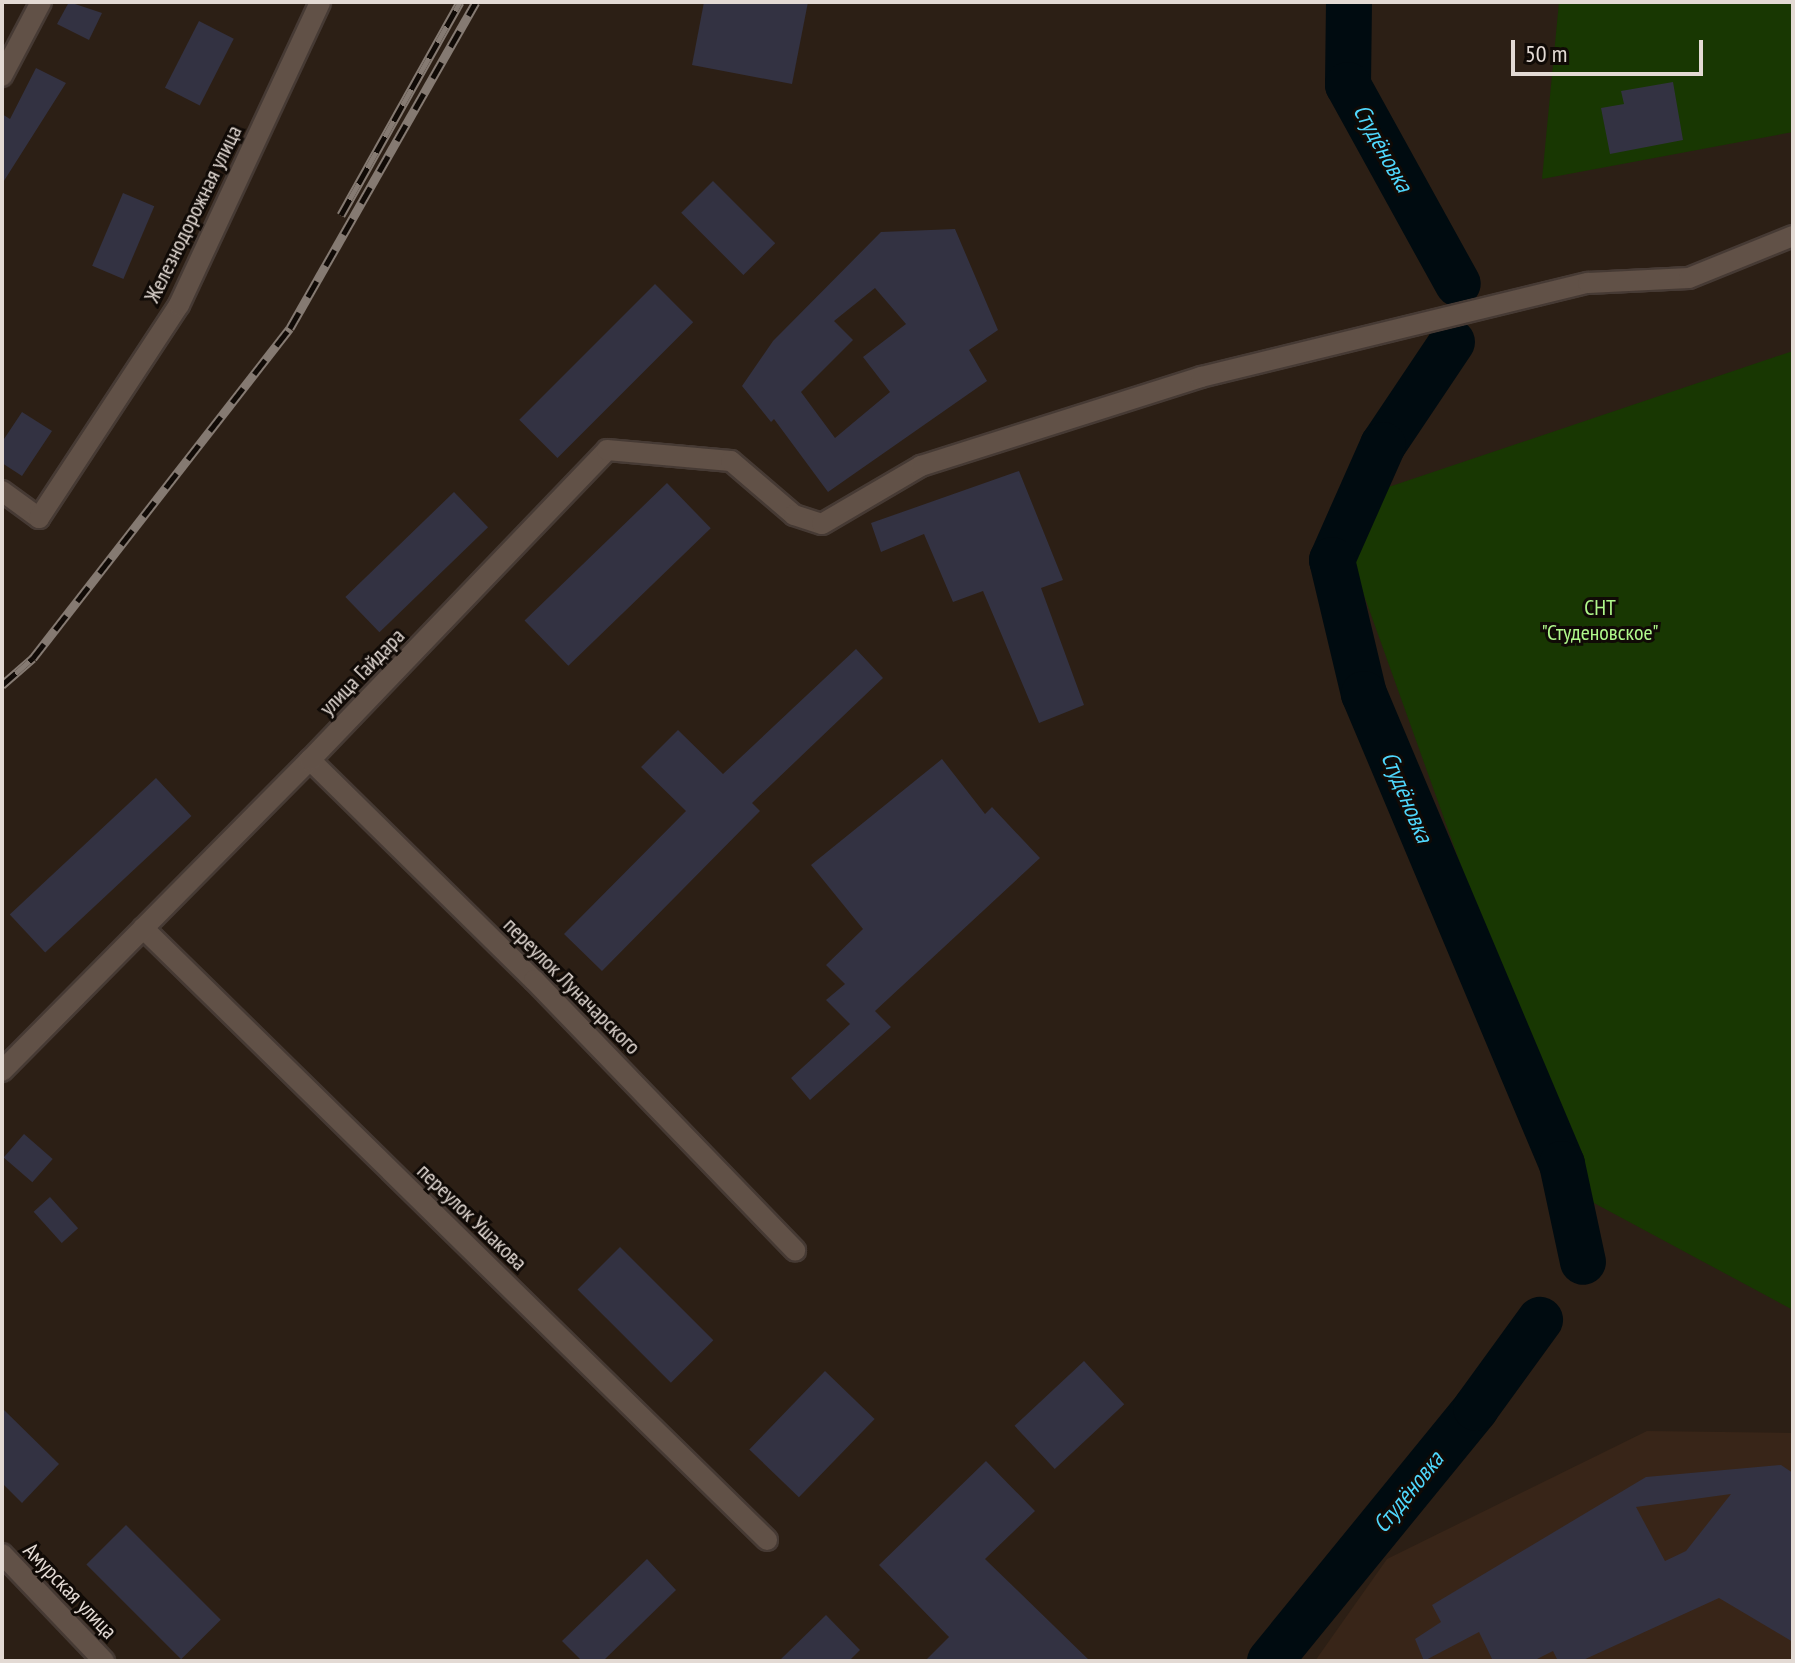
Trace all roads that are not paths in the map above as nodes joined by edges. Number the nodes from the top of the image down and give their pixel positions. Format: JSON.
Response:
{"nodes":[{"id":1,"x":41,"y":2,"type":"edge"},
{"id":2,"x":320,"y":2,"type":"edge"},
{"id":3,"x":2,"y":76,"type":"edge"},
{"id":4,"x":1793,"y":236,"type":"edge"},
{"id":5,"x":2,"y":491,"type":"edge"},
{"id":6,"x":310,"y":760,"type":"junction"},
{"id":7,"x":143,"y":928,"type":"junction"},
{"id":8,"x":2,"y":1071,"type":"edge"},
{"id":9,"x":795,"y":1250,"type":"dead end"},
{"id":10,"x":767,"y":1540,"type":"dead end"},
{"id":11,"x":2,"y":1554,"type":"edge"},
{"id":12,"x":104,"y":1661,"type":"edge"}],
"edges":[{"from":1,"to":3,"type":"street"},
{"from":2,"to":5,"type":"street","name":"Железнодорожная улица"},
{"from":4,"to":6,"type":"street","name":"улица Гайдара"},
{"from":6,"to":7,"type":"street","name":"улица Гайдара"},
{"from":6,"to":9,"type":"street","name":"переулок Луначарского"},
{"from":7,"to":8,"type":"street","name":"улица Гайдара"},
{"from":7,"to":10,"type":"street","name":"переулок Ушакова"},
{"from":11,"to":12,"type":"street","name":"Амурская улица"}]}
